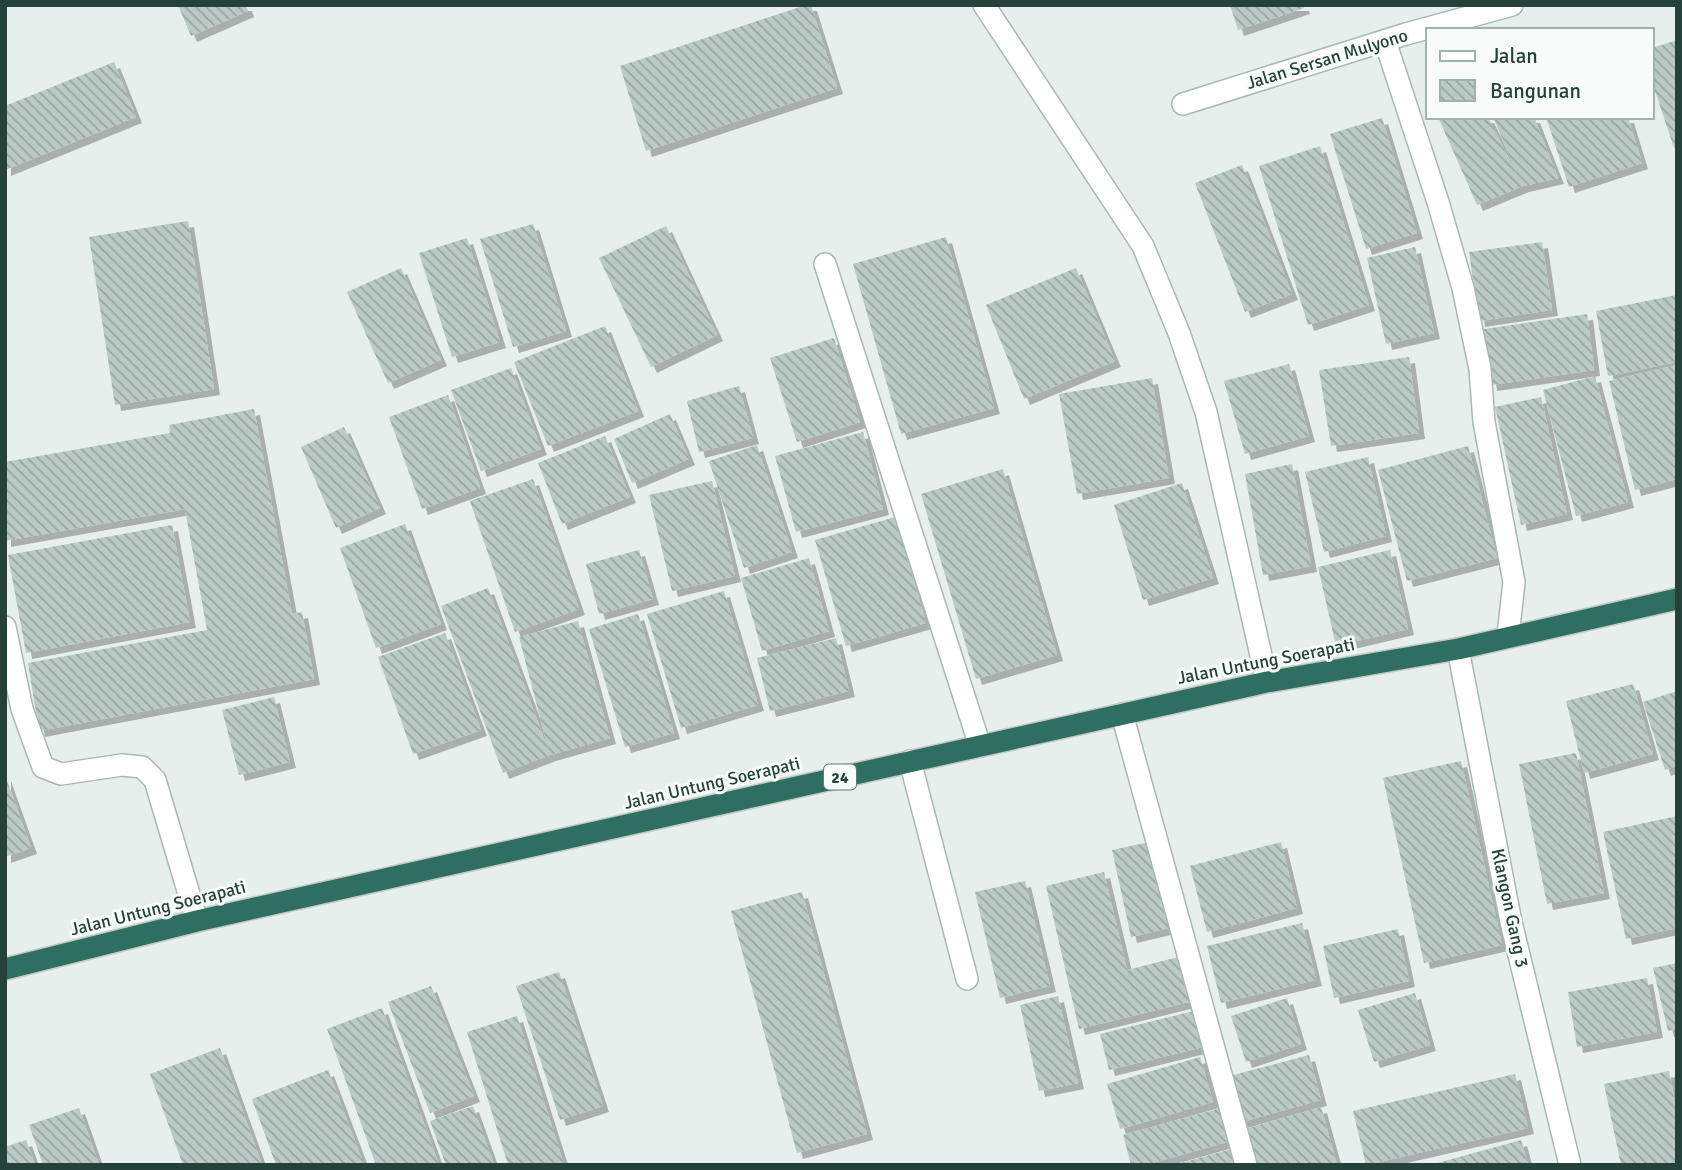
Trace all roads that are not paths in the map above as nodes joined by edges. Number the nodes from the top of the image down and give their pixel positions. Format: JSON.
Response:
{"nodes":[{"id":1,"x":984,"y":5,"type":"edge"},
{"id":2,"x":1513,"y":5,"type":"edge"},
{"id":3,"x":1431,"y":28,"type":"edge"},
{"id":4,"x":1426,"y":29,"type":"edge"},
{"id":5,"x":1385,"y":41,"type":"junction"},
{"id":6,"x":1183,"y":103,"type":"dead end"},
{"id":7,"x":825,"y":264,"type":"dead end"},
{"id":8,"x":1677,"y":599,"type":"edge"},
{"id":9,"x":5,"y":627,"type":"edge"},
{"id":10,"x":1508,"y":636,"type":"junction"},
{"id":11,"x":1458,"y":649,"type":"junction"},
{"id":12,"x":1267,"y":682,"type":"junction"},
{"id":13,"x":1122,"y":714,"type":"junction"},
{"id":14,"x":980,"y":746,"type":"junction"},
{"id":15,"x":910,"y":761,"type":"junction"},
{"id":16,"x":197,"y":921,"type":"junction"},
{"id":17,"x":5,"y":969,"type":"edge"},
{"id":18,"x":967,"y":979,"type":"dead end"},
{"id":19,"x":1246,"y":1165,"type":"edge"},
{"id":20,"x":1570,"y":1165,"type":"edge"}],
"edges":[{"from":1,"to":12,"type":"street"},
{"from":2,"to":3,"type":"street","name":"Jalan Sersan Mulyono"},
{"from":4,"to":5,"type":"street","name":"Jalan Sersan Mulyono"},
{"from":5,"to":6,"type":"street","name":"Jalan Sersan Mulyono"},
{"from":5,"to":10,"type":"street"},
{"from":7,"to":14,"type":"street"},
{"from":8,"to":10,"type":"highway","name":"Jalan Untung Soerapati","number":"24"},
{"from":9,"to":16,"type":"street"},
{"from":10,"to":11,"type":"highway","name":"Jalan Untung Soerapati","number":"24"},
{"from":11,"to":12,"type":"highway","name":"Jalan Untung Soerapati","number":"24"},
{"from":11,"to":20,"type":"street","name":"Klangon Gang 3"},
{"from":12,"to":13,"type":"highway","name":"Jalan Untung Soerapati","number":"24"},
{"from":13,"to":14,"type":"highway","name":"Jalan Untung Soerapati","number":"24"},
{"from":13,"to":19,"type":"street"},
{"from":14,"to":15,"type":"highway","name":"Jalan Untung Soerapati","number":"24"},
{"from":15,"to":16,"type":"highway","name":"Jalan Untung Soerapati","number":"24"},
{"from":15,"to":18,"type":"street"},
{"from":16,"to":17,"type":"highway","name":"Jalan Untung Soerapati","number":"24"}]}
